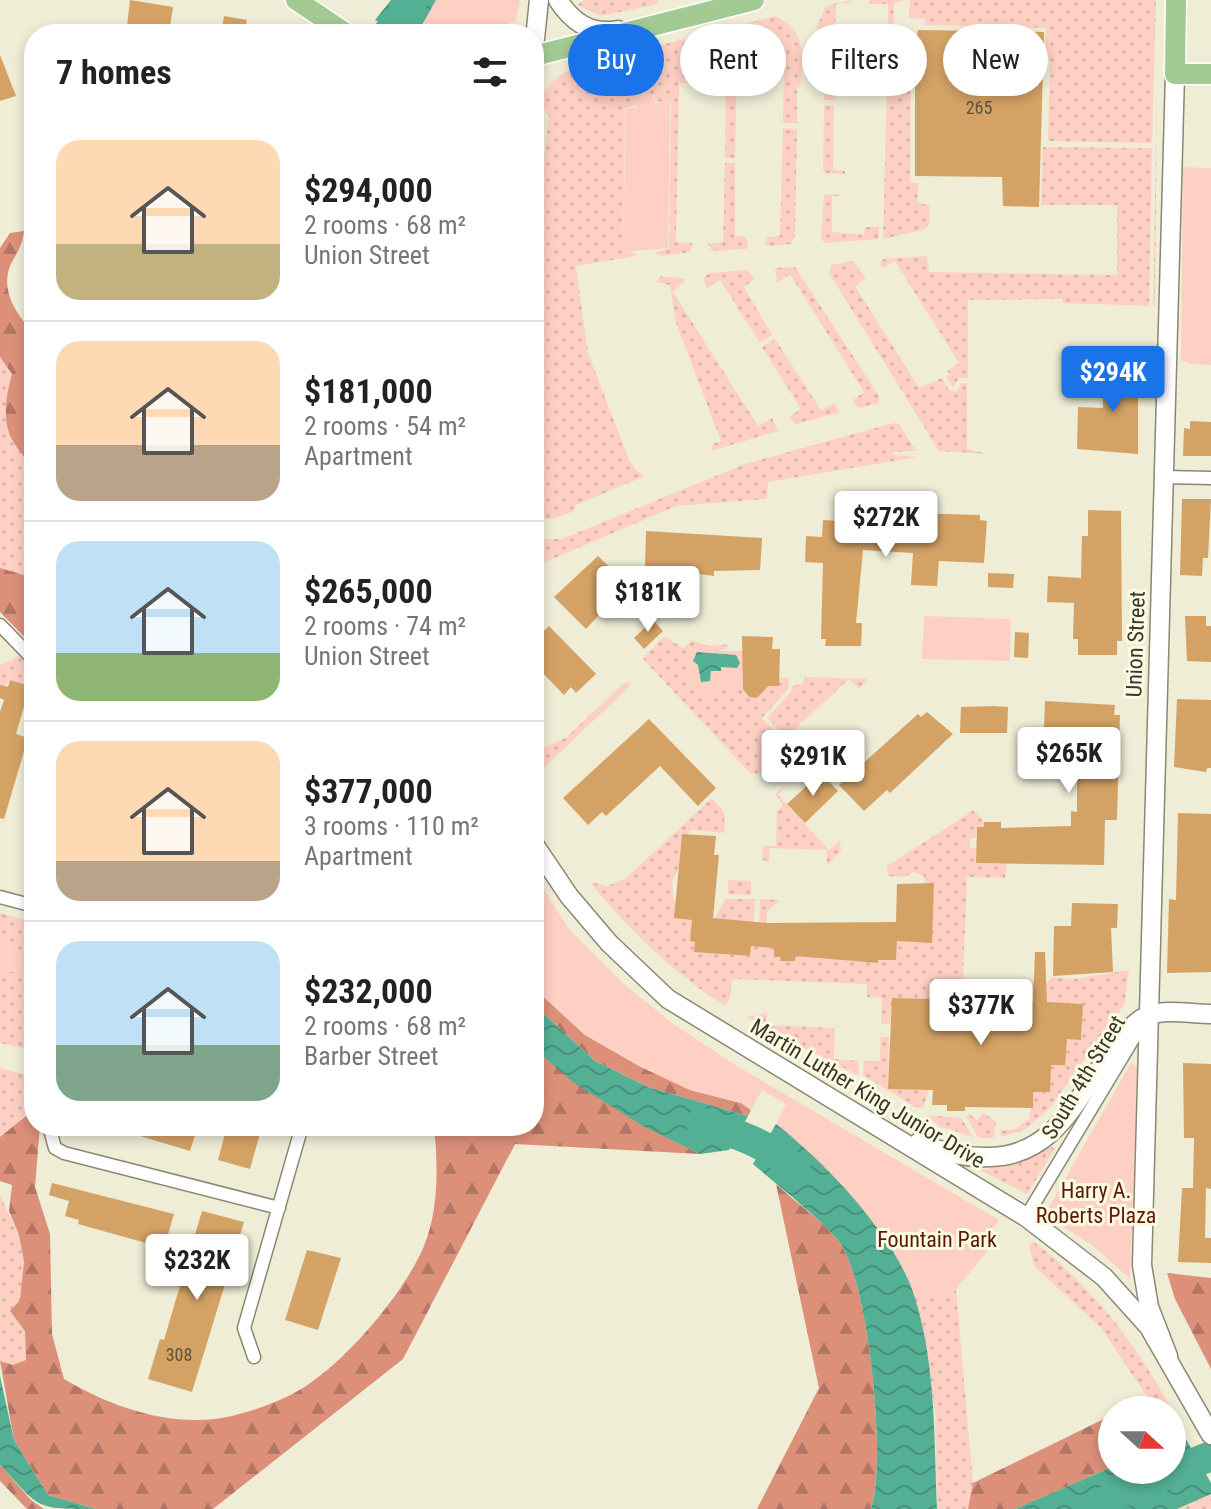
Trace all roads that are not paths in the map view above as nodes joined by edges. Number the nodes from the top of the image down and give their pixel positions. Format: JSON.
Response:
{"nodes":[{"id":1,"x":296,"y":0,"type":"edge"},
{"id":2,"x":539,"y":0,"type":"edge"},
{"id":3,"x":558,"y":0,"type":"edge"},
{"id":4,"x":754,"y":0,"type":"edge"},
{"id":5,"x":1176,"y":1,"type":"edge"},
{"id":6,"x":332,"y":24,"type":"edge"},
{"id":7,"x":536,"y":24,"type":"edge"},
{"id":8,"x":580,"y":24,"type":"edge"},
{"id":9,"x":649,"y":24,"type":"edge"},
{"id":10,"x":568,"y":47,"type":"edge"},
{"id":11,"x":544,"y":53,"type":"edge"},
{"id":12,"x":1175,"y":74,"type":"junction"},
{"id":13,"x":1211,"y":74,"type":"edge"},
{"id":14,"x":1164,"y":477,"type":"junction"},
{"id":15,"x":1211,"y":478,"type":"edge"},
{"id":16,"x":0,"y":625,"type":"edge"},
{"id":17,"x":24,"y":650,"type":"edge"},
{"id":18,"x":544,"y":857,"type":"edge"},
{"id":19,"x":0,"y":897,"type":"edge"},
{"id":20,"x":24,"y":903,"type":"edge"},
{"id":21,"x":1211,"y":1014,"type":"edge"},
{"id":22,"x":1149,"y":1015,"type":"junction"},
{"id":23,"x":841,"y":1104,"type":"junction"},
{"id":24,"x":52,"y":1136,"type":"edge"},
{"id":25,"x":299,"y":1136,"type":"edge"},
{"id":26,"x":279,"y":1208,"type":"junction"},
{"id":27,"x":1026,"y":1217,"type":"junction"},
{"id":28,"x":1168,"y":1356,"type":"junction"},
{"id":29,"x":254,"y":1357,"type":"dead end"},
{"id":30,"x":1207,"y":1428,"type":"edge"}],
"edges":[{"from":1,"to":6,"type":"main road"},
{"from":2,"to":7,"type":"street"},
{"from":3,"to":8,"type":"street"},
{"from":4,"to":9,"type":"main road"},
{"from":5,"to":12,"type":"main road"},
{"from":10,"to":11,"type":"main road"},
{"from":12,"to":13,"type":"main road"},
{"from":12,"to":14,"type":"street","name":"Union Street"},
{"from":14,"to":15,"type":"street"},
{"from":14,"to":22,"type":"street","name":"Union Street"},
{"from":16,"to":17,"type":"street"},
{"from":18,"to":23,"type":"street","name":"Martin Luther King Junior Drive"},
{"from":19,"to":20,"type":"street"},
{"from":21,"to":22,"type":"street","name":"South 4th Street"},
{"from":22,"to":23,"type":"street"},
{"from":22,"to":27,"type":"street","name":"South 4th Street"},
{"from":22,"to":28,"type":"street","name":"Union Street"},
{"from":23,"to":27,"type":"street","name":"Martin Luther King Junior Drive"},
{"from":24,"to":26,"type":"street"},
{"from":25,"to":26,"type":"street"},
{"from":26,"to":29,"type":"street"},
{"from":27,"to":28,"type":"street","name":"Martin Luther King Junior Drive"},
{"from":28,"to":30,"type":"street","name":"Martin Luther King Junior Drive"}]}
